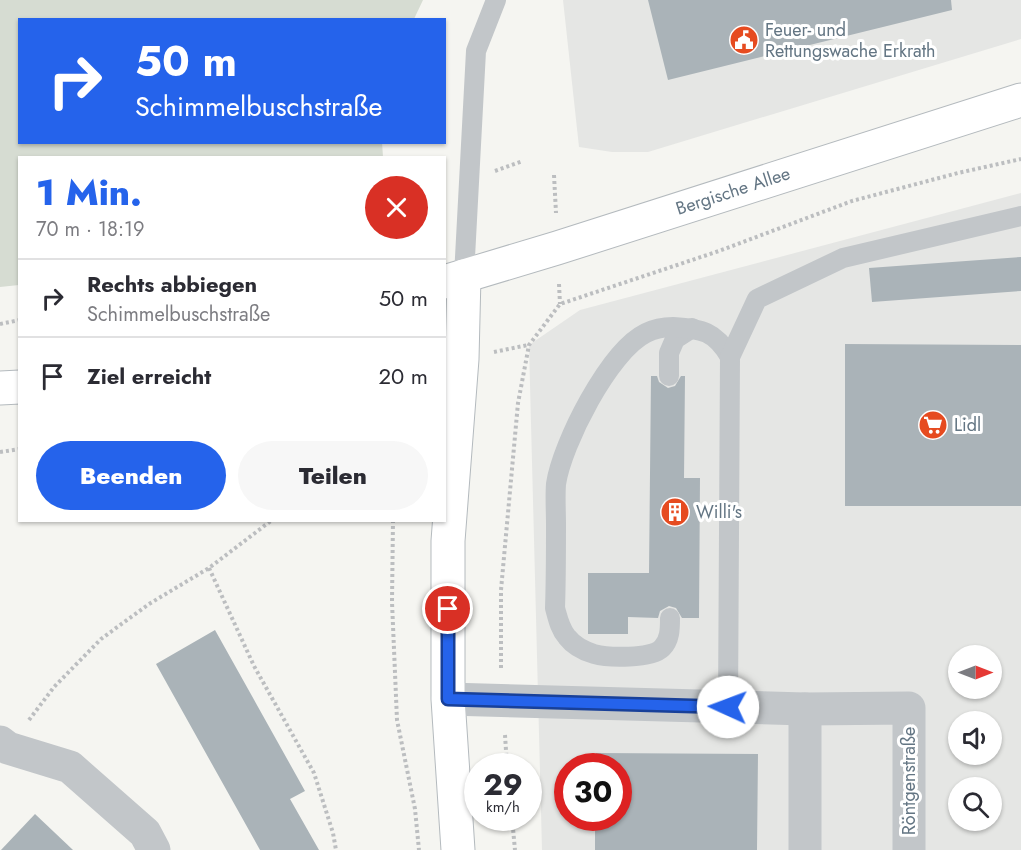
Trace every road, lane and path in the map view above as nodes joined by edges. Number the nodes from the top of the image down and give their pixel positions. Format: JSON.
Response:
{"nodes":[{"id":1,"x":496,"y":0,"type":"edge"},
{"id":2,"x":1021,"y":100,"type":"edge"},
{"id":3,"x":1021,"y":159,"type":"edge"},
{"id":4,"x":1021,"y":216,"type":"edge"},
{"id":5,"x":454,"y":279,"type":"edge"},
{"id":6,"x":18,"y":320,"type":"edge"},
{"id":7,"x":0,"y":324,"type":"edge"},
{"id":8,"x":692,"y":328,"type":"junction"},
{"id":9,"x":730,"y":357,"type":"junction"},
{"id":10,"x":669,"y":376,"type":"dead end"},
{"id":11,"x":18,"y":387,"type":"edge"},
{"id":12,"x":0,"y":388,"type":"edge"},
{"id":13,"x":18,"y":449,"type":"edge"},
{"id":14,"x":0,"y":452,"type":"edge"},
{"id":15,"x":446,"y":497,"type":"edge"},
{"id":16,"x":269,"y":522,"type":"edge"},
{"id":17,"x":393,"y":522,"type":"edge"},
{"id":18,"x":442,"y":531,"type":"edge"},
{"id":19,"x":209,"y":568,"type":"junction"},
{"id":20,"x":670,"y":618,"type":"dead end"},
{"id":21,"x":448,"y":699,"type":"junction"},
{"id":22,"x":502,"y":701,"type":"junction"},
{"id":23,"x":728,"y":707,"type":"junction"},
{"id":24,"x":805,"y":709,"type":"junction"},
{"id":25,"x":4,"y":745,"type":"edge"},
{"id":26,"x":513,"y":831,"type":"edge"},
{"id":27,"x":154,"y":850,"type":"edge"},
{"id":28,"x":336,"y":850,"type":"edge"},
{"id":29,"x":419,"y":850,"type":"edge"},
{"id":30,"x":458,"y":850,"type":"edge"},
{"id":31,"x":515,"y":850,"type":"edge"},
{"id":32,"x":805,"y":850,"type":"edge"},
{"id":33,"x":909,"y":850,"type":"edge"}],
"edges":[{"from":1,"to":5,"type":"lane"},
{"from":2,"to":5,"type":"main road","name":"Bergische Allee"},
{"from":3,"to":22,"type":"path"},
{"from":4,"to":9,"type":"lane"},
{"from":5,"to":15,"type":"main road"},
{"from":6,"to":7,"type":"path"},
{"from":8,"to":9,"type":"lane"},
{"from":8,"to":10,"type":"lane"},
{"from":8,"to":20,"type":"lane"},
{"from":9,"to":23,"type":"lane"},
{"from":11,"to":12,"type":"main road"},
{"from":13,"to":14,"type":"path"},
{"from":16,"to":19,"type":"path"},
{"from":17,"to":29,"type":"path"},
{"from":18,"to":21,"type":"main road"},
{"from":19,"to":25,"type":"path"},
{"from":19,"to":28,"type":"path"},
{"from":21,"to":22,"type":"street","name":"Röntgenstraße"},
{"from":21,"to":30,"type":"main road"},
{"from":22,"to":23,"type":"street","name":"Röntgenstraße"},
{"from":23,"to":24,"type":"street","name":"Röntgenstraße"},
{"from":24,"to":32,"type":"street"},
{"from":24,"to":33,"type":"street","name":"Röntgenstraße"},
{"from":25,"to":27,"type":"street"},
{"from":26,"to":31,"type":"path"}]}
